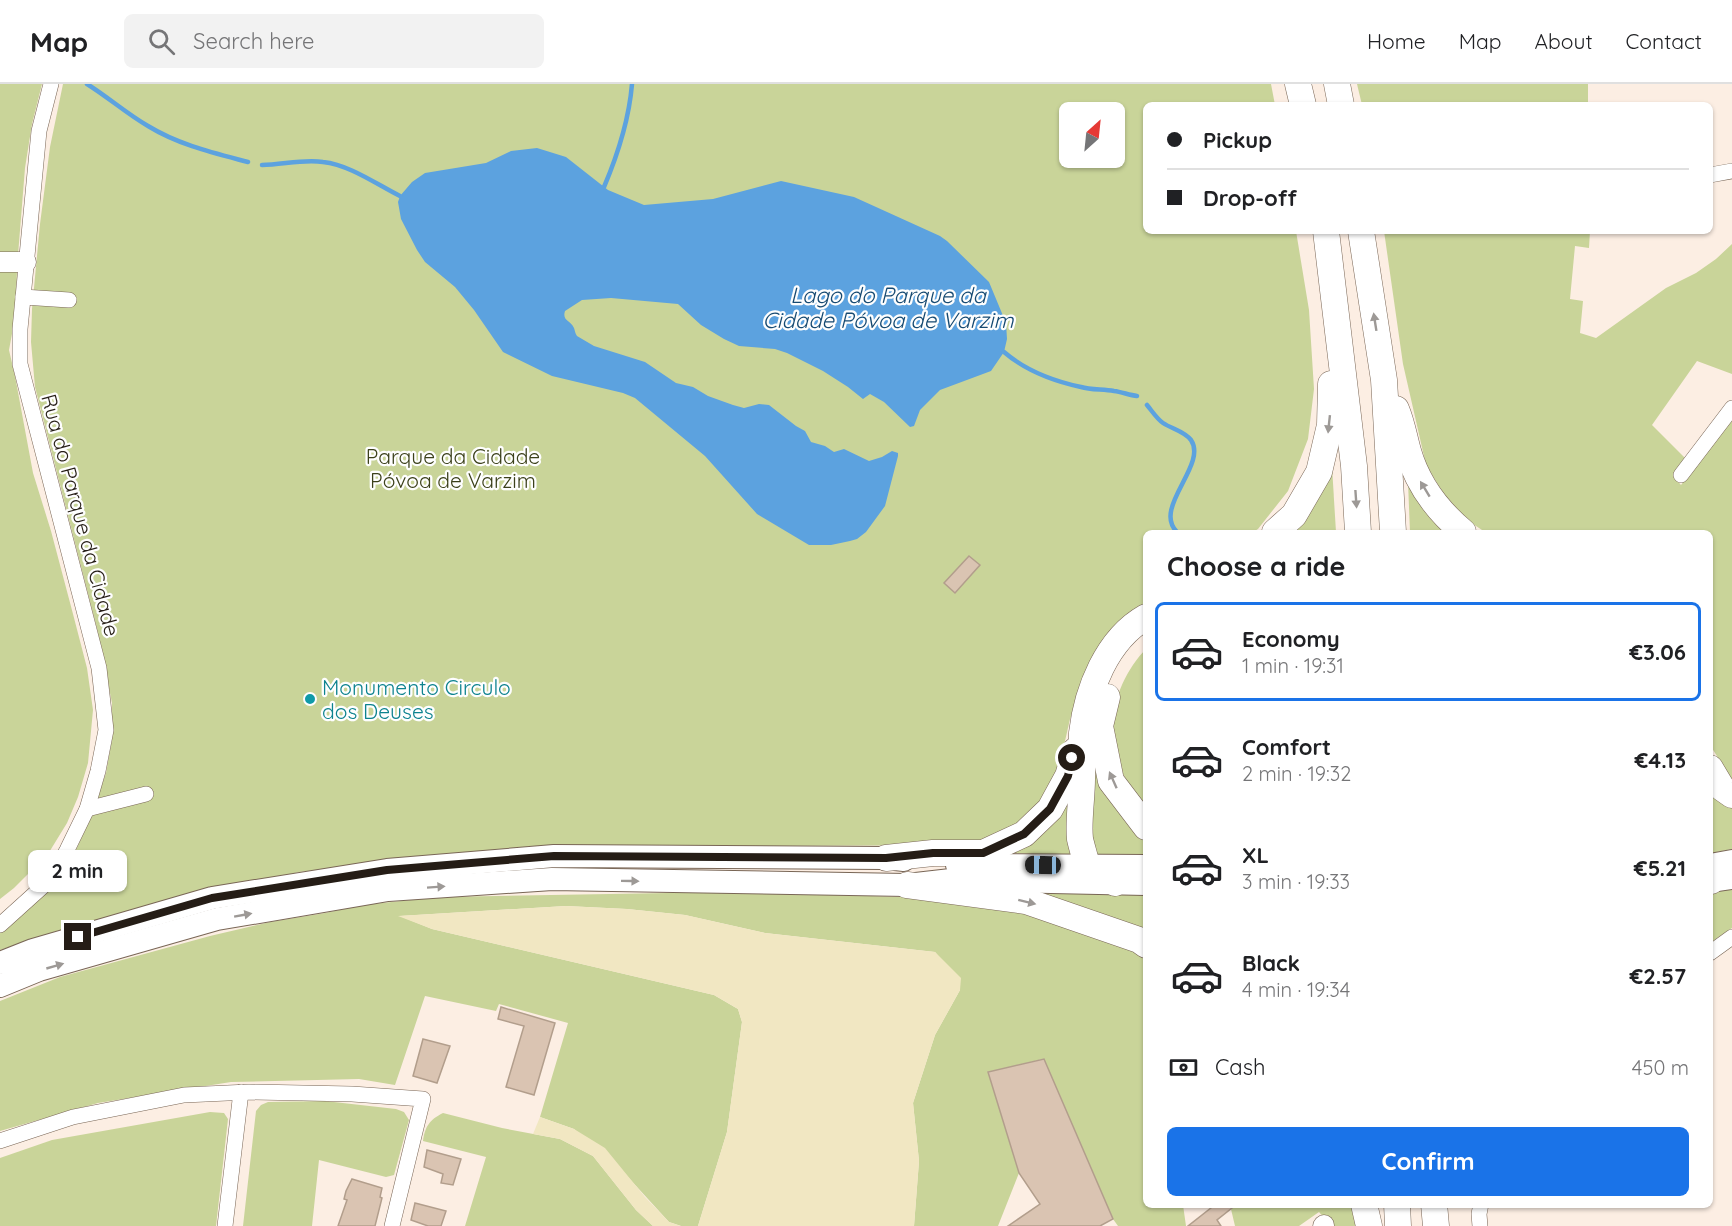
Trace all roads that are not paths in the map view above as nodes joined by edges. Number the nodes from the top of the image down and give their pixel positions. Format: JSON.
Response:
{"nodes":[{"id":1,"x":51,"y":84,"type":"edge"},
{"id":2,"x":1298,"y":84,"type":"edge"},
{"id":3,"x":1337,"y":84,"type":"edge"},
{"id":4,"x":1302,"y":102,"type":"edge"},
{"id":5,"x":1340,"y":102,"type":"edge"},
{"id":6,"x":1732,"y":171,"type":"edge"},
{"id":7,"x":1713,"y":174,"type":"edge"},
{"id":8,"x":1326,"y":234,"type":"edge"},
{"id":9,"x":1361,"y":234,"type":"edge"},
{"id":10,"x":26,"y":261,"type":"junction"},
{"id":11,"x":0,"y":262,"type":"edge"},
{"id":12,"x":23,"y":297,"type":"junction"},
{"id":13,"x":69,"y":300,"type":"dead end"},
{"id":14,"x":1341,"y":346,"type":"junction"},
{"id":15,"x":1384,"y":380,"type":"junction"},
{"id":16,"x":1732,"y":408,"type":"edge"},
{"id":17,"x":1681,"y":476,"type":"dead end"},
{"id":18,"x":1277,"y":530,"type":"edge"},
{"id":19,"x":1358,"y":530,"type":"edge"},
{"id":20,"x":1393,"y":530,"type":"edge"},
{"id":21,"x":1461,"y":530,"type":"edge"},
{"id":22,"x":1143,"y":619,"type":"edge"},
{"id":23,"x":1143,"y":638,"type":"edge"},
{"id":24,"x":1082,"y":736,"type":"junction"},
{"id":25,"x":1713,"y":773,"type":"edge"},
{"id":26,"x":146,"y":794,"type":"dead end"},
{"id":27,"x":1732,"y":795,"type":"edge"},
{"id":28,"x":87,"y":809,"type":"junction"},
{"id":29,"x":1143,"y":823,"type":"edge"},
{"id":30,"x":886,"y":858,"type":"junction"},
{"id":31,"x":1732,"y":861,"type":"edge"},
{"id":32,"x":1087,"y":866,"type":"junction"},
{"id":33,"x":1143,"y":866,"type":"edge"},
{"id":34,"x":1715,"y":877,"type":"edge"},
{"id":35,"x":1115,"y":884,"type":"junction"},
{"id":36,"x":1143,"y":884,"type":"edge"},
{"id":37,"x":907,"y":885,"type":"junction"},
{"id":38,"x":0,"y":925,"type":"edge"},
{"id":39,"x":1732,"y":937,"type":"edge"},
{"id":40,"x":1143,"y":943,"type":"edge"},
{"id":41,"x":1713,"y":951,"type":"edge"},
{"id":42,"x":0,"y":963,"type":"edge"},
{"id":43,"x":0,"y":986,"type":"edge"},
{"id":44,"x":241,"y":1092,"type":"junction"},
{"id":45,"x":0,"y":1141,"type":"edge"},
{"id":46,"x":1365,"y":1208,"type":"edge"},
{"id":47,"x":1397,"y":1208,"type":"edge"},
{"id":48,"x":1434,"y":1208,"type":"edge"},
{"id":49,"x":1480,"y":1208,"type":"edge"},
{"id":50,"x":225,"y":1226,"type":"edge"},
{"id":51,"x":392,"y":1226,"type":"edge"},
{"id":52,"x":1369,"y":1226,"type":"edge"},
{"id":53,"x":1398,"y":1226,"type":"edge"},
{"id":54,"x":1436,"y":1226,"type":"edge"},
{"id":55,"x":1480,"y":1226,"type":"edge"}],
"edges":[{"from":1,"to":10,"type":"street","name":"Rua do Parque da Cidade"},
{"from":2,"to":4,"type":"highway"},
{"from":3,"to":5,"type":"highway"},
{"from":6,"to":7,"type":"street"},
{"from":8,"to":14,"type":"highway"},
{"from":15,"to":9,"type":"highway","one_way":true},
{"from":10,"to":11,"type":"street"},
{"from":10,"to":12,"type":"street","name":"Rua do Parque da Cidade"},
{"from":12,"to":13,"type":"street"},
{"from":12,"to":28,"type":"street","name":"Rua do Parque da Cidade"},
{"from":14,"to":18,"type":"highway","one_way":true},
{"from":14,"to":19,"type":"highway","one_way":true},
{"from":15,"to":20,"type":"highway"},
{"from":21,"to":15,"type":"highway","one_way":true},
{"from":16,"to":17,"type":"street"},
{"from":22,"to":24,"type":"highway"},
{"from":29,"to":23,"type":"highway","one_way":true},
{"from":24,"to":30,"type":"highway"},
{"from":24,"to":32,"type":"highway"},
{"from":25,"to":27,"type":"highway"},
{"from":26,"to":28,"type":"street"},
{"from":28,"to":38,"type":"street","name":"Rua do Parque da Cidade"},
{"from":30,"to":32,"type":"main road"},
{"from":30,"to":42,"type":"main road"},
{"from":31,"to":34,"type":"main road"},
{"from":32,"to":33,"type":"main road"},
{"from":32,"to":35,"type":"highway"},
{"from":35,"to":36,"type":"main road"},
{"from":35,"to":37,"type":"main road"},
{"from":37,"to":40,"type":"highway","one_way":true},
{"from":43,"to":37,"type":"main road","one_way":true},
{"from":39,"to":41,"type":"street"},
{"from":44,"to":45,"type":"street"},
{"from":44,"to":50,"type":"street"},
{"from":44,"to":51,"type":"street"},
{"from":46,"to":52,"type":"highway"},
{"from":47,"to":53,"type":"highway"},
{"from":48,"to":54,"type":"highway"},
{"from":49,"to":55,"type":"street"}]}
